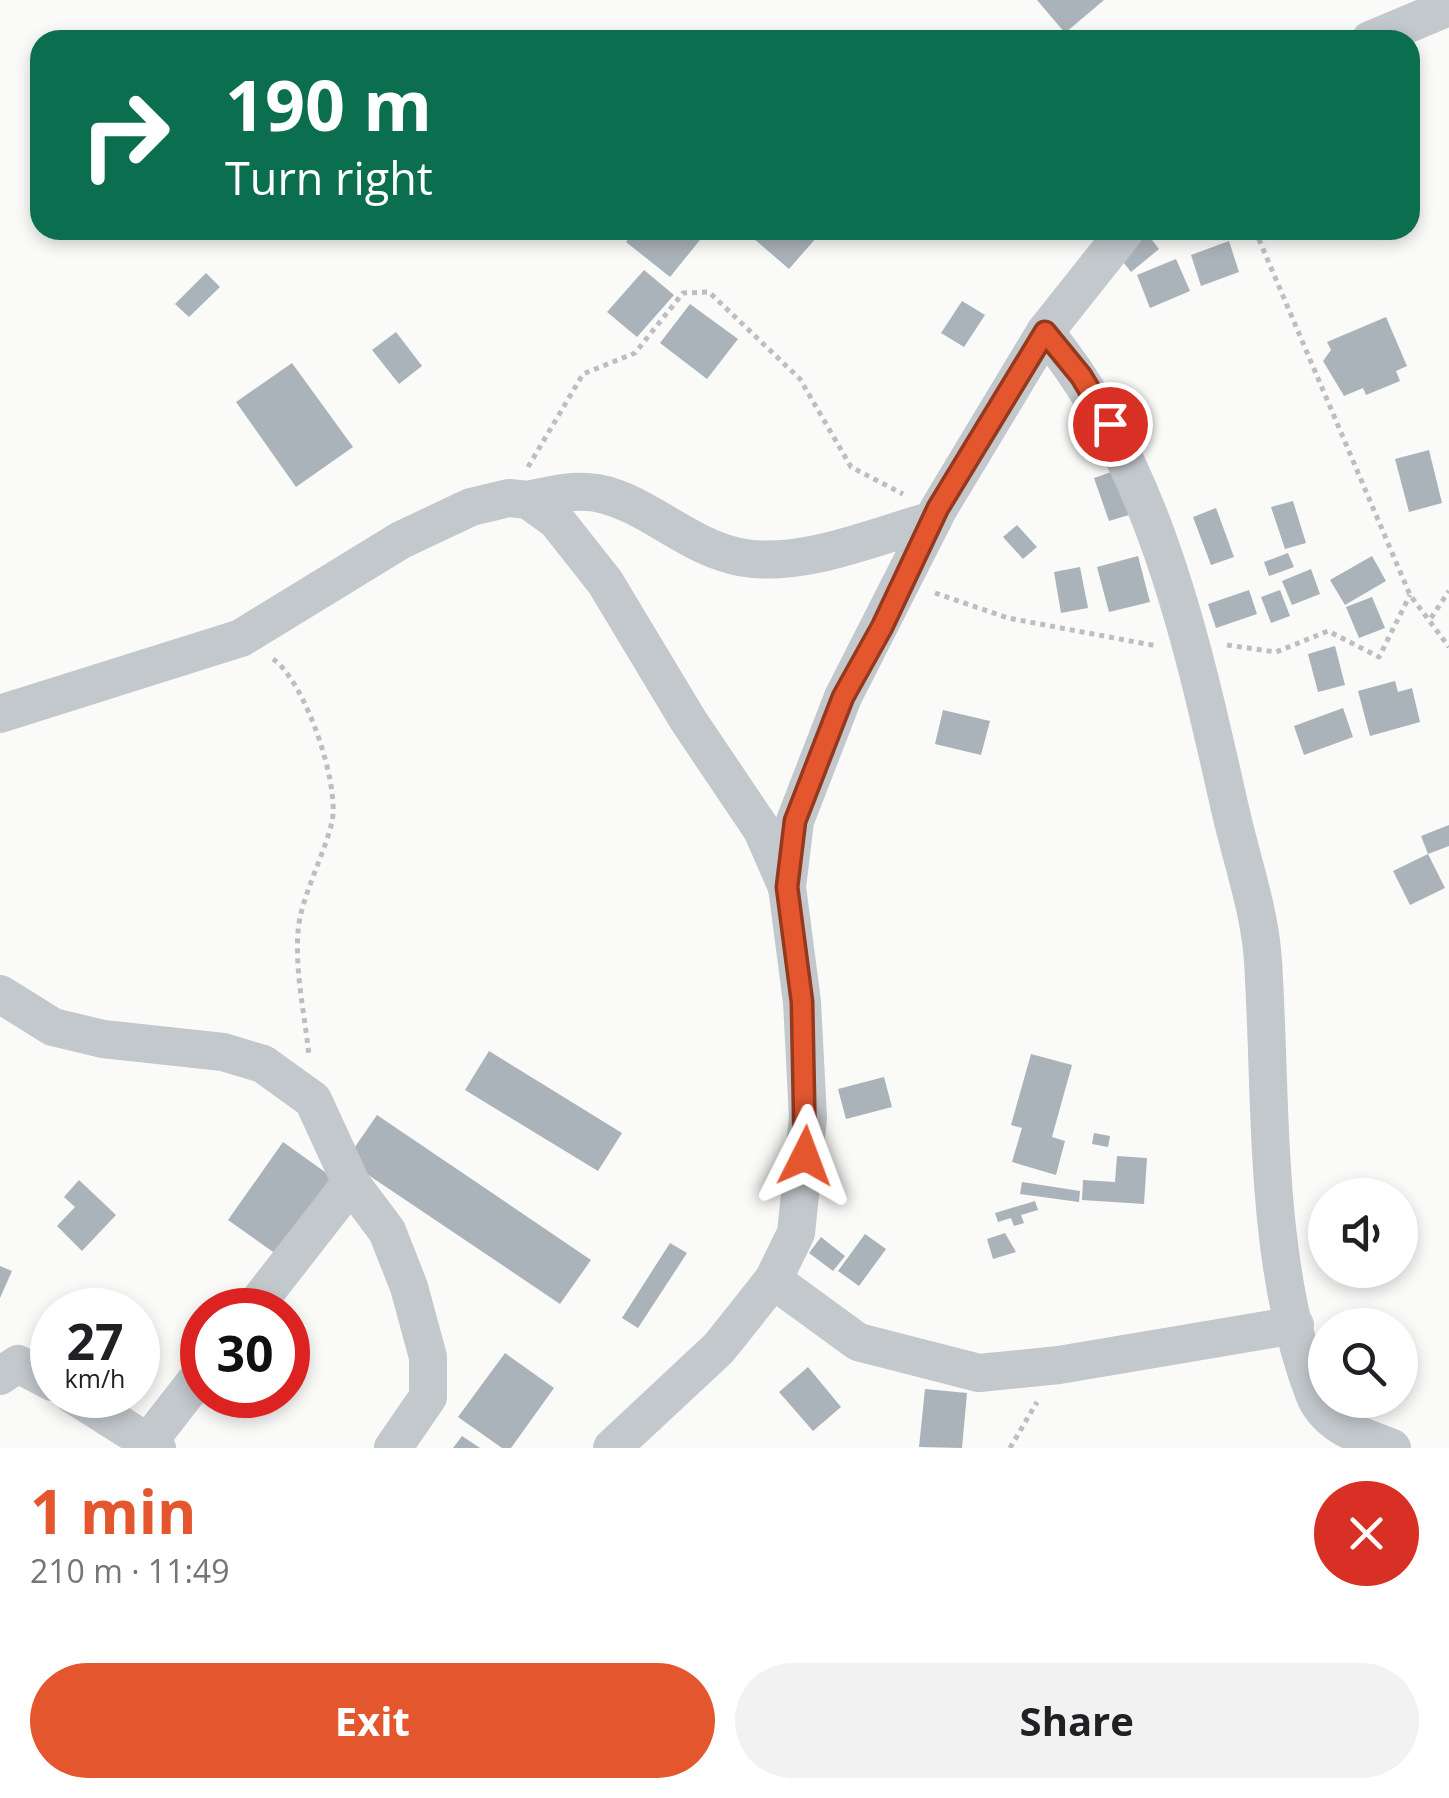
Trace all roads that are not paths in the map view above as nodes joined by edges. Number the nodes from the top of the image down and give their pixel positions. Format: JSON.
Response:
{"nodes":[{"id":1,"x":1449,"y":7,"type":"edge"},
{"id":2,"x":1394,"y":30,"type":"edge"},
{"id":3,"x":1118,"y":240,"type":"edge"},
{"id":4,"x":1045,"y":332,"type":"junction"},
{"id":5,"x":519,"y":499,"type":"junction"},
{"id":6,"x":936,"y":514,"type":"junction"},
{"id":7,"x":0,"y":714,"type":"edge"},
{"id":8,"x":787,"y":887,"type":"junction"},
{"id":9,"x":0,"y":994,"type":"edge"},
{"id":10,"x":351,"y":1183,"type":"junction"},
{"id":11,"x":773,"y":1280,"type":"junction"},
{"id":12,"x":269,"y":1288,"type":"edge"},
{"id":13,"x":1294,"y":1325,"type":"junction"},
{"id":14,"x":30,"y":1370,"type":"edge"},
{"id":15,"x":0,"y":1376,"type":"edge"},
{"id":16,"x":180,"y":1405,"type":"edge"},
{"id":17,"x":110,"y":1418,"type":"edge"},
{"id":18,"x":153,"y":1445,"type":"edge"},
{"id":19,"x":393,"y":1448,"type":"edge"},
{"id":20,"x":612,"y":1448,"type":"edge"},
{"id":21,"x":1392,"y":1448,"type":"edge"}],
"edges":[{"from":1,"to":2,"type":"street"},
{"from":3,"to":4,"type":"street"},
{"from":4,"to":6,"type":"street"},
{"from":4,"to":13,"type":"street"},
{"from":5,"to":6,"type":"street"},
{"from":5,"to":7,"type":"street"},
{"from":5,"to":8,"type":"street"},
{"from":6,"to":8,"type":"street"},
{"from":8,"to":11,"type":"street"},
{"from":9,"to":10,"type":"street"},
{"from":10,"to":12,"type":"street"},
{"from":10,"to":19,"type":"street"},
{"from":11,"to":13,"type":"street"},
{"from":11,"to":20,"type":"street"},
{"from":13,"to":21,"type":"street"},
{"from":14,"to":15,"type":"street"},
{"from":16,"to":18,"type":"street"},
{"from":17,"to":18,"type":"street"}]}
